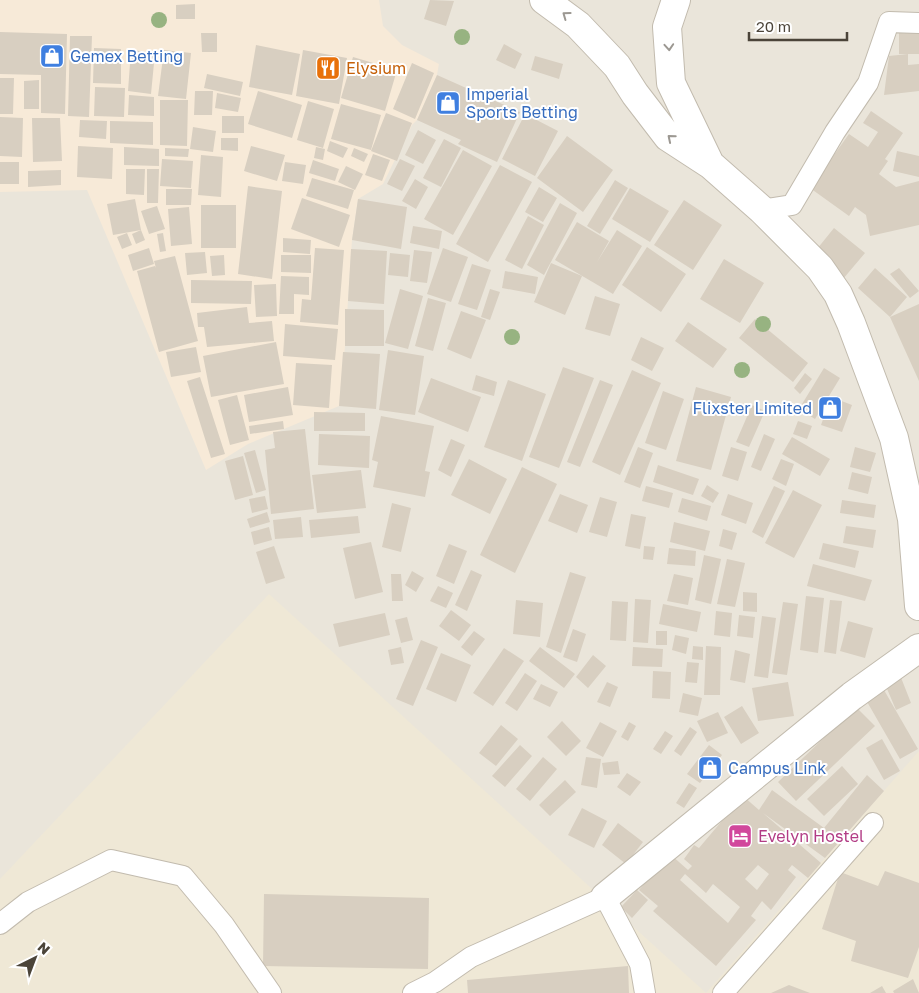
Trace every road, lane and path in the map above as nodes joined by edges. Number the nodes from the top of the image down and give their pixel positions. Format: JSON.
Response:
{"nodes":[{"id":1,"x":544,"y":0,"type":"edge"},
{"id":2,"x":676,"y":0,"type":"edge"},
{"id":3,"x":919,"y":23,"type":"edge"},
{"id":4,"x":711,"y":165,"type":"junction"},
{"id":5,"x":762,"y":210,"type":"junction"},
{"id":6,"x":915,"y":519,"type":"edge"},
{"id":7,"x":919,"y":606,"type":"edge"},
{"id":8,"x":919,"y":648,"type":"edge"},
{"id":9,"x":873,"y":823,"type":"dead end"},
{"id":10,"x":605,"y":898,"type":"junction"},
{"id":11,"x":0,"y":924,"type":"edge"},
{"id":12,"x":437,"y":988,"type":"edge"},
{"id":13,"x":272,"y":993,"type":"edge"},
{"id":14,"x":413,"y":993,"type":"edge"},
{"id":15,"x":645,"y":993,"type":"edge"},
{"id":16,"x":723,"y":993,"type":"edge"}],
"edges":[{"from":4,"to":1,"type":"street","one_way":true},
{"from":2,"to":4,"type":"street","one_way":true},
{"from":3,"to":5,"type":"lane"},
{"from":4,"to":5,"type":"street"},
{"from":5,"to":6,"type":"street"},
{"from":6,"to":7,"type":"street"},
{"from":8,"to":10,"type":"street"},
{"from":9,"to":16,"type":"lane"},
{"from":10,"to":12,"type":"lane"},
{"from":10,"to":15,"type":"lane"},
{"from":11,"to":13,"type":"lane"},
{"from":12,"to":14,"type":"lane"}]}
